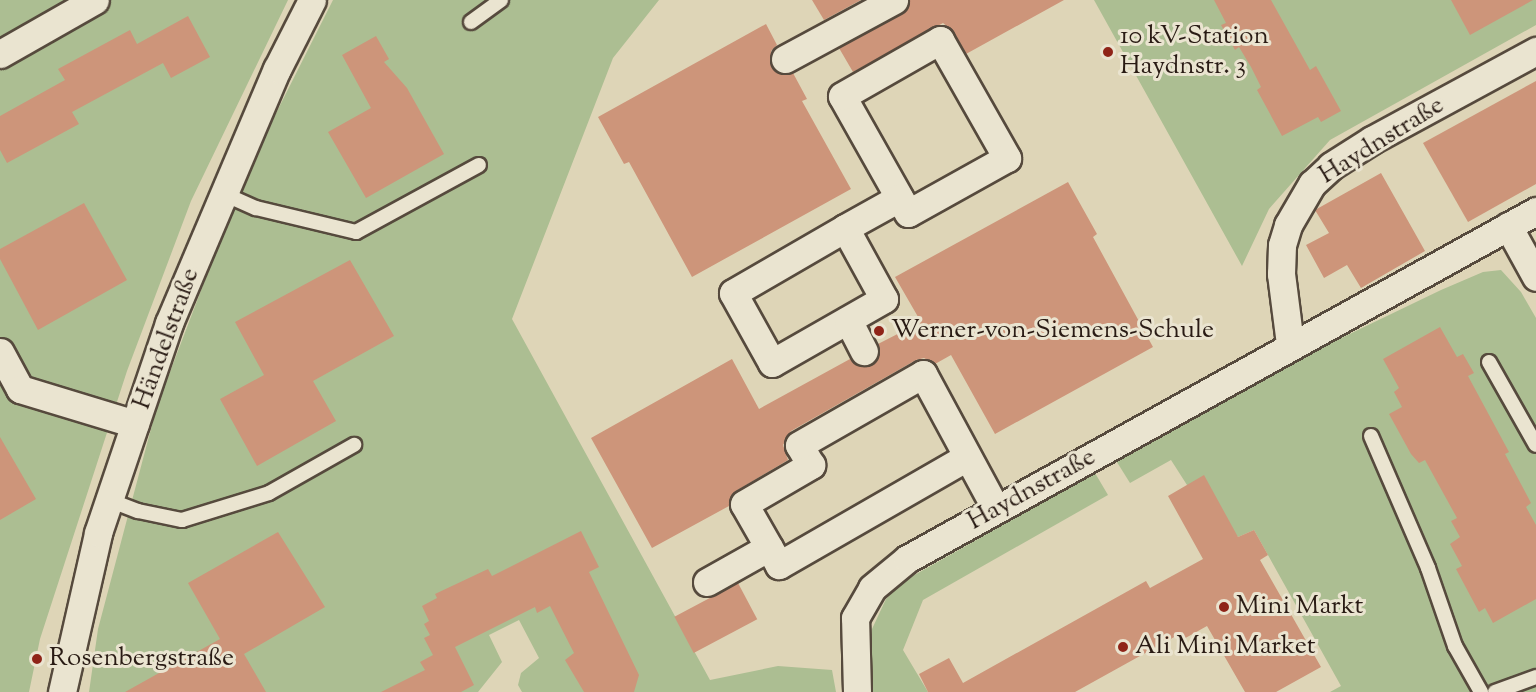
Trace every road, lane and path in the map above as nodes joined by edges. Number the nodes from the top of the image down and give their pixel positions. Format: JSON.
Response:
{"nodes":[{"id":1,"x":95,"y":0,"type":"edge"},
{"id":2,"x":312,"y":0,"type":"edge"},
{"id":3,"x":501,"y":0,"type":"edge"},
{"id":4,"x":894,"y":0,"type":"edge"},
{"id":5,"x":471,"y":22,"type":"dead end"},
{"id":6,"x":1536,"y":51,"type":"edge"},
{"id":7,"x":0,"y":54,"type":"edge"},
{"id":8,"x":785,"y":58,"type":"dead end"},
{"id":9,"x":479,"y":165,"type":"dead end"},
{"id":10,"x":224,"y":194,"type":"junction"},
{"id":11,"x":899,"y":198,"type":"junction"},
{"id":12,"x":1536,"y":211,"type":"edge"},
{"id":13,"x":1508,"y":226,"type":"junction"},
{"id":14,"x":845,"y":228,"type":"junction"},
{"id":15,"x":1536,"y":277,"type":"edge"},
{"id":16,"x":848,"y":320,"type":"junction"},
{"id":17,"x":1290,"y":344,"type":"junction"},
{"id":18,"x":864,"y":351,"type":"dead end"},
{"id":19,"x":0,"y":352,"type":"edge"},
{"id":20,"x":1489,"y":362,"type":"dead end"},
{"id":21,"x":10,"y":394,"type":"edge"},
{"id":22,"x":135,"y":424,"type":"junction"},
{"id":23,"x":1371,"y":436,"type":"dead end"},
{"id":24,"x":354,"y":445,"type":"dead end"},
{"id":25,"x":1536,"y":445,"type":"edge"},
{"id":26,"x":967,"y":457,"type":"junction"},
{"id":27,"x":109,"y":500,"type":"junction"},
{"id":28,"x":996,"y":509,"type":"junction"},
{"id":29,"x":769,"y":547,"type":"junction"},
{"id":30,"x":707,"y":582,"type":"dead end"},
{"id":31,"x":1536,"y":677,"type":"edge"},
{"id":32,"x":62,"y":692,"type":"edge"},
{"id":33,"x":857,"y":692,"type":"edge"},
{"id":34,"x":1481,"y":692,"type":"edge"},
{"id":35,"x":1495,"y":692,"type":"edge"}],
"edges":[{"from":1,"to":7,"type":"street"},
{"from":2,"to":10,"type":"street","name":"Händelstraße"},
{"from":3,"to":5,"type":"lane"},
{"from":4,"to":8,"type":"street"},
{"from":6,"to":17,"type":"street","name":"Haydnstraße"},
{"from":9,"to":10,"type":"lane"},
{"from":10,"to":22,"type":"street","name":"Händelstraße"},
{"from":11,"to":11,"type":"street"},
{"from":11,"to":14,"type":"street"},
{"from":12,"to":13,"type":"street","name":"Haydnstraße"},
{"from":13,"to":15,"type":"street"},
{"from":13,"to":17,"type":"street","name":"Haydnstraße"},
{"from":14,"to":16,"type":"street"},
{"from":14,"to":16,"type":"street"},
{"from":16,"to":18,"type":"street"},
{"from":17,"to":28,"type":"street","name":"Haydnstraße"},
{"from":19,"to":21,"type":"street"},
{"from":20,"to":25,"type":"lane"},
{"from":21,"to":22,"type":"street"},
{"from":22,"to":27,"type":"street","name":"Händelstraße"},
{"from":23,"to":34,"type":"lane"},
{"from":24,"to":27,"type":"lane"},
{"from":26,"to":28,"type":"street"},
{"from":26,"to":29,"type":"street"},
{"from":26,"to":29,"type":"street"},
{"from":27,"to":32,"type":"street","name":"Händelstraße"},
{"from":28,"to":33,"type":"street","name":"Haydnstraße"},
{"from":29,"to":30,"type":"street"},
{"from":31,"to":35,"type":"lane"}]}
